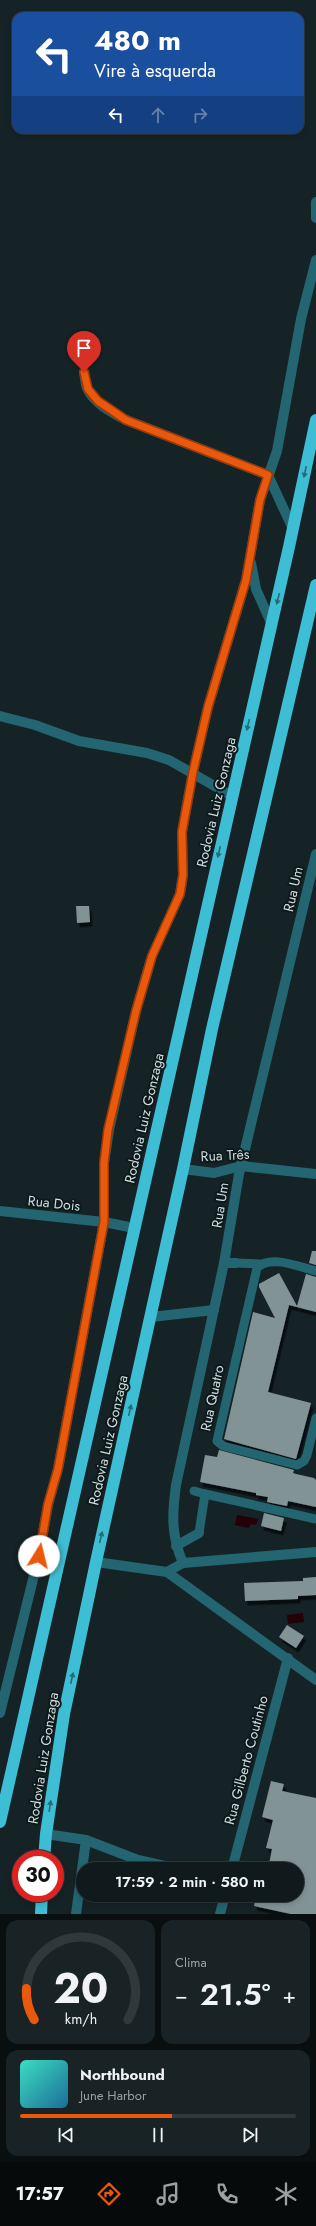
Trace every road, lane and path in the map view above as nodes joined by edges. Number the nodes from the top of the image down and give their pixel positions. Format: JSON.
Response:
{"nodes":[{"id":1,"x":316,"y":202,"type":"edge"},
{"id":2,"x":316,"y":218,"type":"edge"},
{"id":3,"x":316,"y":260,"type":"edge"},
{"id":4,"x":84,"y":372,"type":"dead end"},
{"id":5,"x":316,"y":420,"type":"edge"},
{"id":6,"x":268,"y":475,"type":"junction"},
{"id":7,"x":293,"y":529,"type":"junction"},
{"id":8,"x":250,"y":558,"type":"junction"},
{"id":9,"x":316,"y":585,"type":"edge"},
{"id":10,"x":272,"y":625,"type":"junction"},
{"id":11,"x":0,"y":716,"type":"edge"},
{"id":12,"x":193,"y":772,"type":"junction"},
{"id":13,"x":232,"y":796,"type":"junction"},
{"id":14,"x":316,"y":854,"type":"edge"},
{"id":15,"x":315,"y":864,"type":"edge"},
{"id":16,"x":241,"y":1166,"type":"junction"},
{"id":17,"x":183,"y":1169,"type":"junction"},
{"id":18,"x":316,"y":1174,"type":"edge"},
{"id":19,"x":0,"y":1211,"type":"edge"},
{"id":20,"x":104,"y":1222,"type":"junction"},
{"id":21,"x":134,"y":1228,"type":"junction"},
{"id":22,"x":224,"y":1263,"type":"junction"},
{"id":23,"x":236,"y":1263,"type":"joint"},
{"id":24,"x":260,"y":1264,"type":"junction"},
{"id":25,"x":316,"y":1271,"type":"edge"},
{"id":26,"x":214,"y":1310,"type":"junction"},
{"id":27,"x":151,"y":1317,"type":"junction"},
{"id":28,"x":316,"y":1418,"type":"edge"},
{"id":29,"x":194,"y":1491,"type":"dead end"},
{"id":30,"x":205,"y":1494,"type":"junction"},
{"id":31,"x":316,"y":1519,"type":"edge"},
{"id":32,"x":199,"y":1533,"type":"joint"},
{"id":33,"x":176,"y":1546,"type":"junction"},
{"id":34,"x":316,"y":1552,"type":"edge"},
{"id":35,"x":96,"y":1562,"type":"junction"},
{"id":36,"x":183,"y":1563,"type":"junction"},
{"id":37,"x":167,"y":1572,"type":"junction"},
{"id":38,"x":288,"y":1658,"type":"junction"},
{"id":39,"x":316,"y":1680,"type":"edge"},
{"id":40,"x":0,"y":1713,"type":"edge"},
{"id":41,"x":0,"y":1822,"type":"edge"},
{"id":42,"x":46,"y":1834,"type":"junction"},
{"id":43,"x":86,"y":1840,"type":"junction"},
{"id":44,"x":45,"y":1850,"type":"edge"},
{"id":45,"x":147,"y":1862,"type":"edge"},
{"id":46,"x":234,"y":1862,"type":"edge"},
{"id":47,"x":42,"y":1902,"type":"edge"},
{"id":48,"x":223,"y":1902,"type":"edge"},
{"id":49,"x":41,"y":1914,"type":"edge"},
{"id":50,"x":76,"y":1914,"type":"edge"},
{"id":51,"x":220,"y":1914,"type":"edge"}],
"edges":[{"from":1,"to":2,"type":"street"},
{"from":3,"to":6,"type":"street"},
{"from":4,"to":6,"type":"street"},
{"from":5,"to":7,"type":"highway","name":"Rodovia Luiz Gonzaga","one_way":true},
{"from":6,"to":7,"type":"street"},
{"from":6,"to":8,"type":"street"},
{"from":7,"to":10,"type":"highway","name":"Rodovia Luiz Gonzaga","one_way":true},
{"from":8,"to":10,"type":"street"},
{"from":8,"to":12,"type":"street"},
{"from":9,"to":17,"type":"highway","name":"Rodovia Luiz Gonzaga"},
{"from":10,"to":13,"type":"highway","name":"Rodovia Luiz Gonzaga","one_way":true},
{"from":11,"to":12,"type":"street"},
{"from":12,"to":13,"type":"street"},
{"from":12,"to":20,"type":"street"},
{"from":13,"to":21,"type":"highway","name":"Rodovia Luiz Gonzaga","one_way":true},
{"from":14,"to":15,"type":"street","name":"Rua Um"},
{"from":15,"to":16,"type":"street","name":"Rua Um"},
{"from":16,"to":17,"type":"street","name":"Rua Três"},
{"from":16,"to":18,"type":"street","name":"Rua Três"},
{"from":16,"to":22,"type":"street","name":"Rua Um"},
{"from":17,"to":27,"type":"highway","name":"Rodovia Luiz Gonzaga"},
{"from":19,"to":20,"type":"street","name":"Rua Dois"},
{"from":20,"to":21,"type":"street","name":"Rua Dois"},
{"from":20,"to":40,"type":"street"},
{"from":21,"to":41,"type":"highway","name":"Rodovia Luiz Gonzaga"},
{"from":22,"to":23,"type":"street"},
{"from":22,"to":26,"type":"street","name":"Rua Um"},
{"from":23,"to":24,"type":"lane"},
{"from":24,"to":25,"type":"lane"},
{"from":24,"to":28,"type":"lane","name":"Rua Quatro"},
{"from":26,"to":27,"type":"street"},
{"from":26,"to":33,"type":"street","name":"Rua Um"},
{"from":35,"to":27,"type":"highway","name":"Rodovia Luiz Gonzaga","one_way":true},
{"from":29,"to":30,"type":"lane"},
{"from":30,"to":31,"type":"lane"},
{"from":30,"to":32,"type":"lane"},
{"from":32,"to":33,"type":"street"},
{"from":33,"to":36,"type":"street","name":"Rua Um"},
{"from":34,"to":36,"type":"street"},
{"from":35,"to":37,"type":"street"},
{"from":42,"to":35,"type":"highway","name":"Rodovia Luiz Gonzaga","one_way":true},
{"from":36,"to":37,"type":"street"},
{"from":37,"to":38,"type":"street"},
{"from":38,"to":39,"type":"street"},
{"from":38,"to":46,"type":"street","name":"Rua Gilberto Coutinho"},
{"from":42,"to":43,"type":"street"},
{"from":42,"to":44,"type":"highway","name":"Rodovia Luiz Gonzaga"},
{"from":43,"to":45,"type":"street"},
{"from":43,"to":50,"type":"street"},
{"from":47,"to":49,"type":"highway"},
{"from":48,"to":51,"type":"street"}]}
